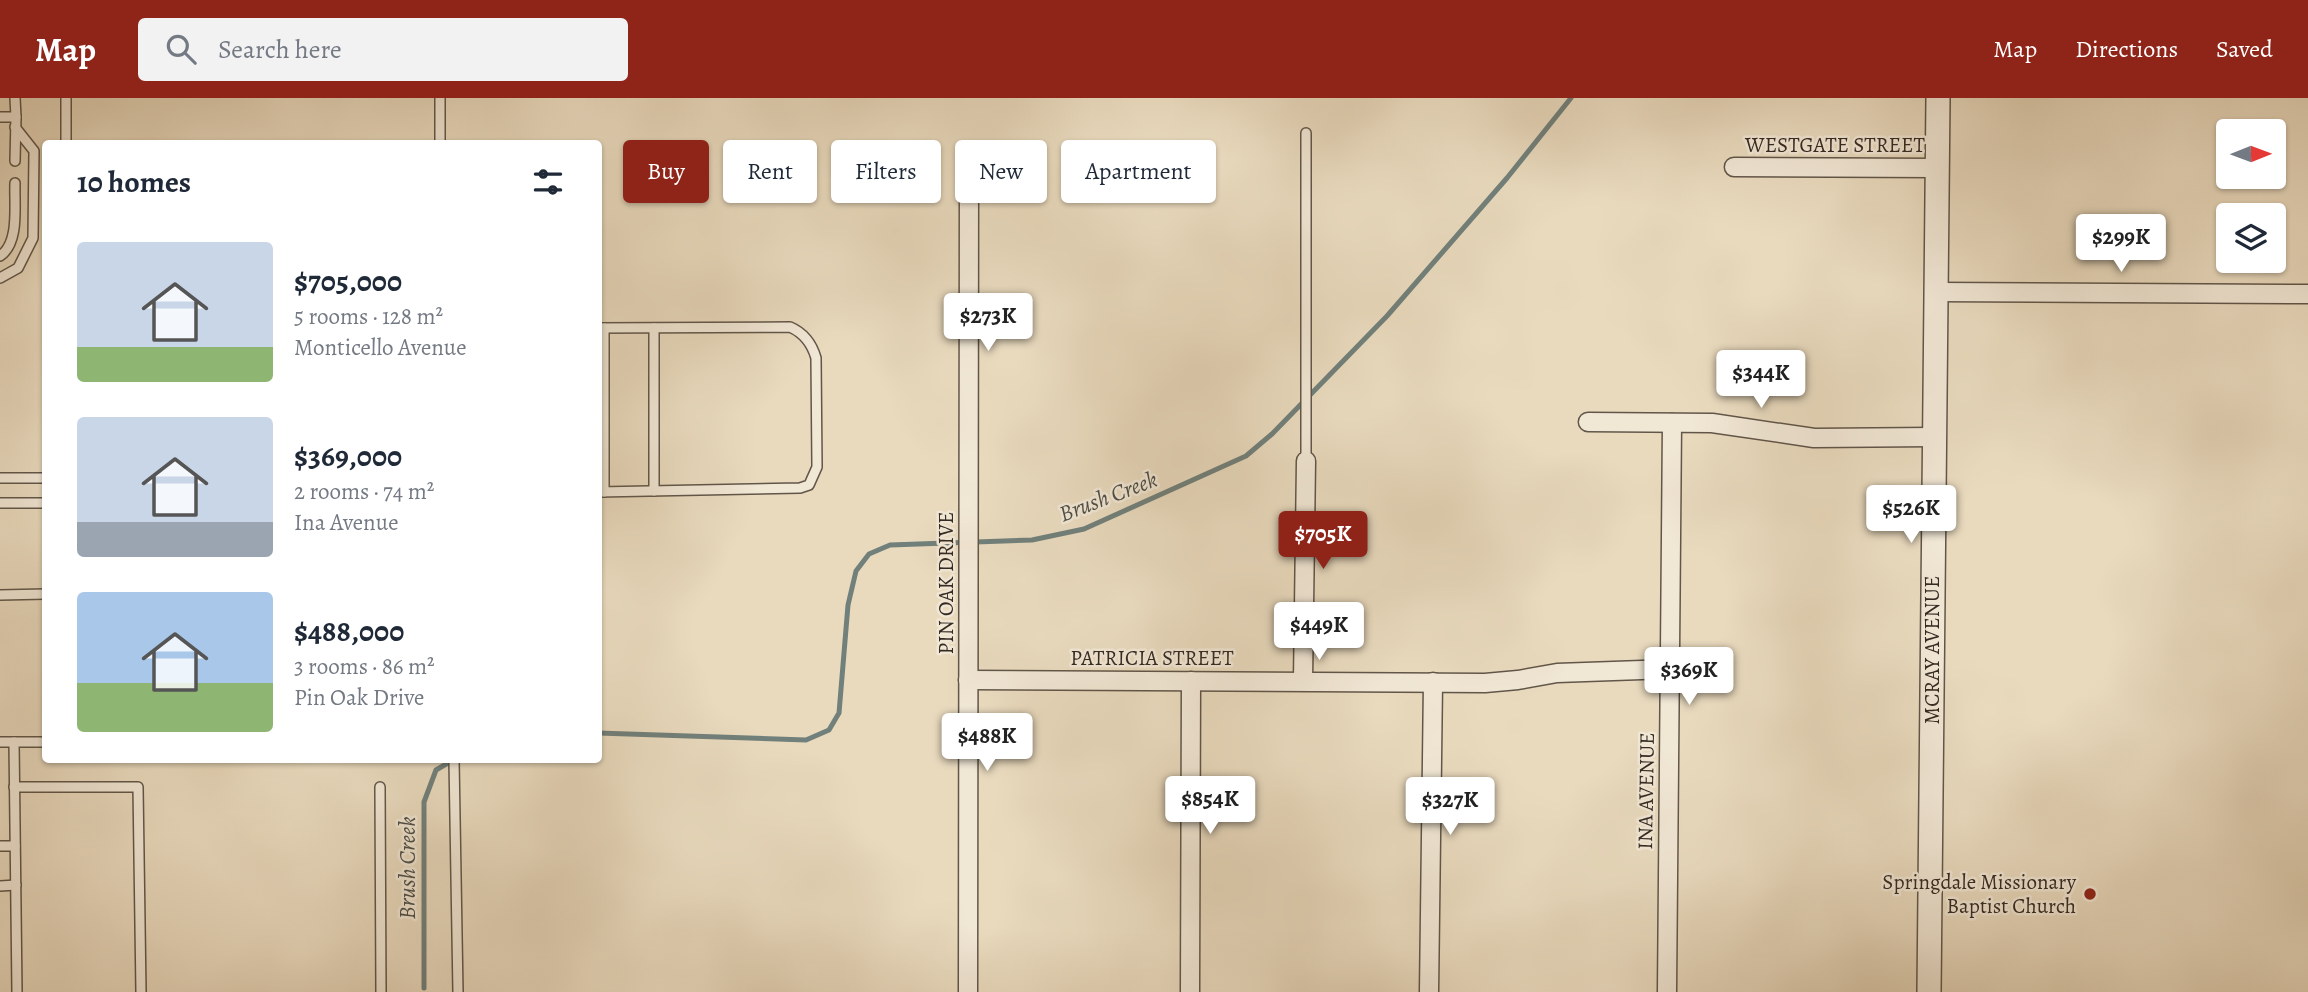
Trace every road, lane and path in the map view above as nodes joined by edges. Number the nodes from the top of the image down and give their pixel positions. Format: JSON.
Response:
{"nodes":[{"id":1,"x":15,"y":98,"type":"edge"},
{"id":2,"x":66,"y":98,"type":"edge"},
{"id":3,"x":440,"y":98,"type":"edge"},
{"id":4,"x":1938,"y":98,"type":"edge"},
{"id":5,"x":0,"y":117,"type":"edge"},
{"id":6,"x":15,"y":122,"type":"junction"},
{"id":7,"x":1306,"y":133,"type":"dead end"},
{"id":8,"x":66,"y":140,"type":"edge"},
{"id":9,"x":440,"y":140,"type":"edge"},
{"id":10,"x":15,"y":161,"type":"dead end"},
{"id":11,"x":1734,"y":167,"type":"dead end"},
{"id":12,"x":1936,"y":168,"type":"junction"},
{"id":13,"x":15,"y":183,"type":"dead end"},
{"id":14,"x":970,"y":203,"type":"edge"},
{"id":15,"x":0,"y":256,"type":"edge"},
{"id":16,"x":0,"y":278,"type":"edge"},
{"id":17,"x":1934,"y":292,"type":"junction"},
{"id":18,"x":2308,"y":294,"type":"edge"},
{"id":19,"x":602,"y":328,"type":"edge"},
{"id":20,"x":654,"y":328,"type":"junction"},
{"id":21,"x":1588,"y":422,"type":"dead end"},
{"id":22,"x":1672,"y":422,"type":"junction"},
{"id":23,"x":1933,"y":437,"type":"junction"},
{"id":24,"x":1306,"y":461,"type":"joint"},
{"id":25,"x":0,"y":478,"type":"edge"},
{"id":26,"x":42,"y":478,"type":"edge"},
{"id":27,"x":654,"y":491,"type":"junction"},
{"id":28,"x":602,"y":492,"type":"edge"},
{"id":29,"x":0,"y":503,"type":"edge"},
{"id":30,"x":42,"y":503,"type":"edge"},
{"id":31,"x":42,"y":594,"type":"edge"},
{"id":32,"x":0,"y":595,"type":"edge"},
{"id":33,"x":1670,"y":669,"type":"junction"},
{"id":34,"x":968,"y":680,"type":"junction"},
{"id":35,"x":1191,"y":681,"type":"junction"},
{"id":36,"x":1303,"y":681,"type":"junction"},
{"id":37,"x":1433,"y":682,"type":"junction"},
{"id":38,"x":42,"y":741,"type":"edge"},
{"id":39,"x":0,"y":743,"type":"edge"},
{"id":40,"x":14,"y":743,"type":"junction"},
{"id":41,"x":454,"y":763,"type":"edge"},
{"id":42,"x":14,"y":787,"type":"junction"},
{"id":43,"x":380,"y":787,"type":"dead end"},
{"id":44,"x":0,"y":846,"type":"edge"},
{"id":45,"x":15,"y":846,"type":"junction"},
{"id":46,"x":0,"y":886,"type":"edge"},
{"id":47,"x":16,"y":886,"type":"junction"},
{"id":48,"x":142,"y":991,"type":"edge"},
{"id":49,"x":17,"y":992,"type":"edge"},
{"id":50,"x":381,"y":992,"type":"edge"},
{"id":51,"x":458,"y":992,"type":"edge"},
{"id":52,"x":968,"y":992,"type":"edge"},
{"id":53,"x":1190,"y":992,"type":"edge"},
{"id":54,"x":1429,"y":992,"type":"edge"},
{"id":55,"x":1667,"y":992,"type":"edge"},
{"id":56,"x":1929,"y":992,"type":"edge"}],
"edges":[{"from":1,"to":6,"type":"lane"},
{"from":2,"to":8,"type":"lane"},
{"from":3,"to":9,"type":"lane"},
{"from":4,"to":12,"type":"street","name":"MCRAY AVENUE"},
{"from":5,"to":6,"type":"lane"},
{"from":6,"to":10,"type":"lane"},
{"from":6,"to":16,"type":"lane"},
{"from":7,"to":24,"type":"lane"},
{"from":11,"to":12,"type":"street","name":"WESTGATE STREET"},
{"from":12,"to":17,"type":"street","name":"MCRAY AVENUE"},
{"from":13,"to":15,"type":"lane"},
{"from":14,"to":34,"type":"street","name":"PIN OAK DRIVE"},
{"from":17,"to":18,"type":"street"},
{"from":17,"to":23,"type":"street","name":"MCRAY AVENUE"},
{"from":19,"to":20,"type":"lane"},
{"from":20,"to":27,"type":"lane"},
{"from":20,"to":27,"type":"lane"},
{"from":21,"to":22,"type":"street"},
{"from":22,"to":23,"type":"street"},
{"from":22,"to":33,"type":"street","name":"INA AVENUE"},
{"from":23,"to":56,"type":"street","name":"MCRAY AVENUE"},
{"from":24,"to":36,"type":"street"},
{"from":25,"to":26,"type":"lane"},
{"from":27,"to":28,"type":"lane"},
{"from":29,"to":30,"type":"lane"},
{"from":31,"to":32,"type":"lane"},
{"from":33,"to":37,"type":"street","name":"PATRICIA STREET"},
{"from":33,"to":55,"type":"street","name":"INA AVENUE"},
{"from":34,"to":35,"type":"street","name":"PATRICIA STREET"},
{"from":34,"to":52,"type":"street","name":"PIN OAK DRIVE"},
{"from":35,"to":36,"type":"street","name":"PATRICIA STREET"},
{"from":35,"to":53,"type":"street"},
{"from":36,"to":37,"type":"street","name":"PATRICIA STREET"},
{"from":37,"to":54,"type":"street"},
{"from":38,"to":40,"type":"lane"},
{"from":39,"to":40,"type":"lane"},
{"from":40,"to":42,"type":"lane"},
{"from":41,"to":51,"type":"lane"},
{"from":42,"to":45,"type":"lane"},
{"from":42,"to":48,"type":"lane"},
{"from":43,"to":50,"type":"lane"},
{"from":44,"to":45,"type":"lane"},
{"from":45,"to":47,"type":"lane"},
{"from":46,"to":47,"type":"lane"},
{"from":47,"to":49,"type":"lane"}]}
